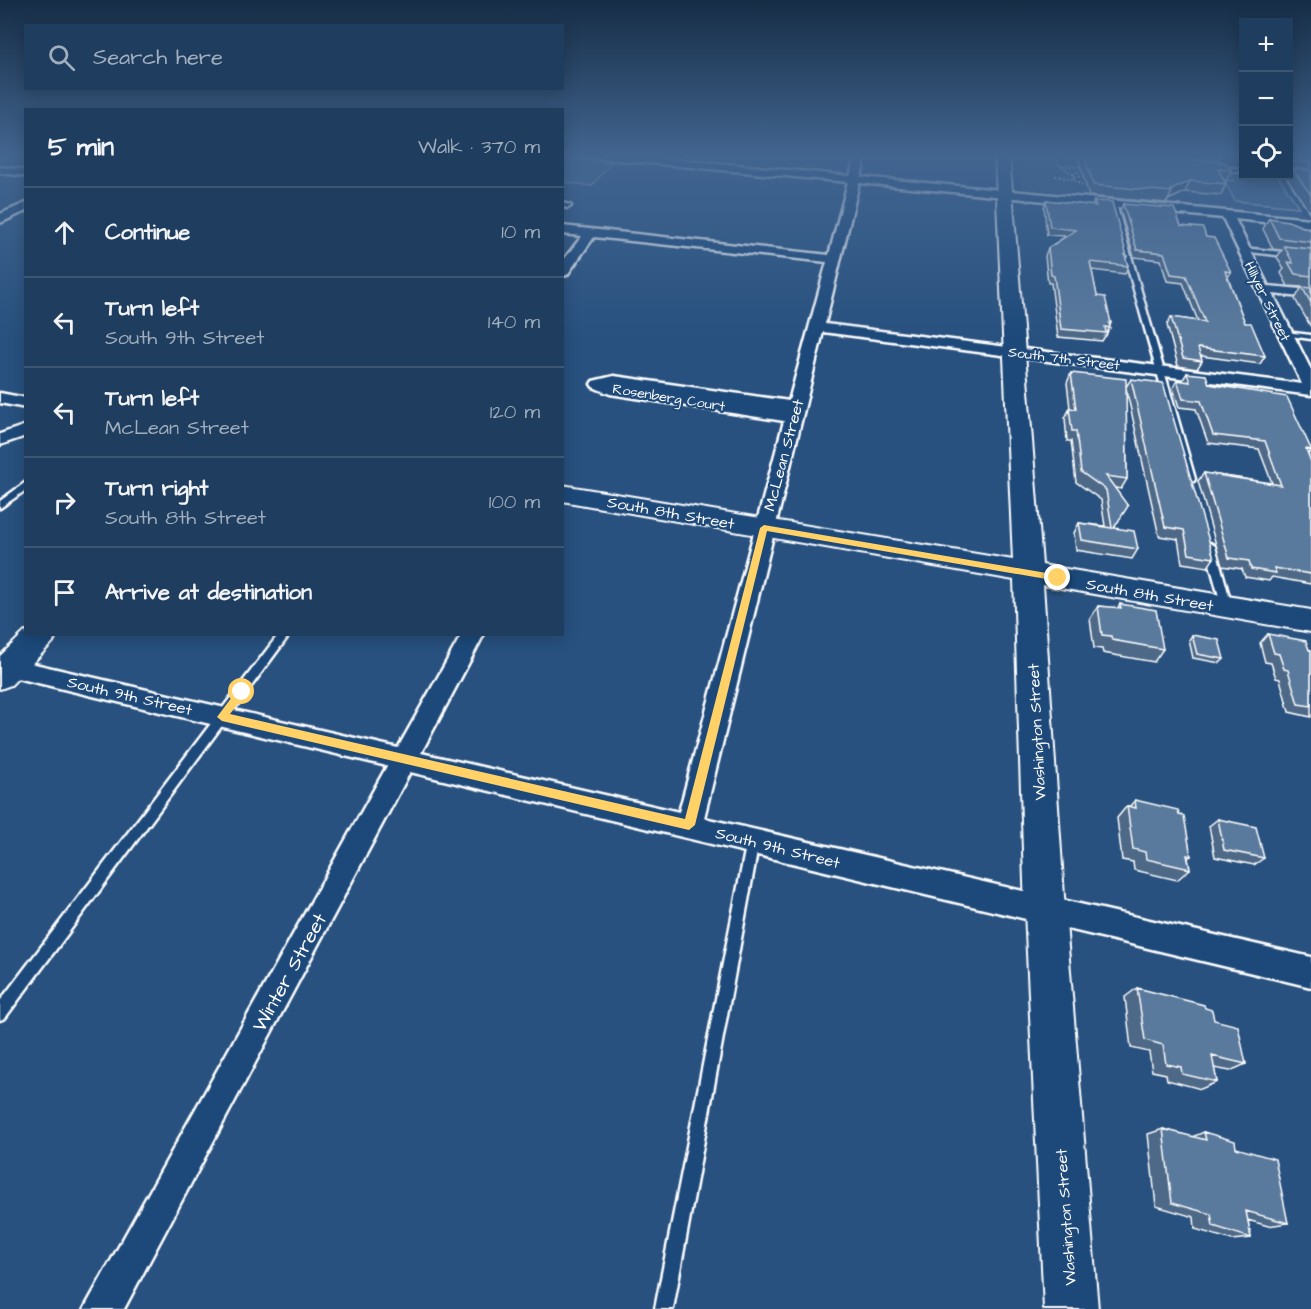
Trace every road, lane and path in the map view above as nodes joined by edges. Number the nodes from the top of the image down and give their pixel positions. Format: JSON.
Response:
{"nodes":[{"id":1,"x":846,"y":215,"type":"edge"},
{"id":2,"x":1005,"y":215,"type":"edge"},
{"id":3,"x":1116,"y":215,"type":"edge"},
{"id":4,"x":1227,"y":215,"type":"joint"},
{"id":5,"x":1311,"y":223,"type":"edge"},
{"id":6,"x":564,"y":230,"type":"edge"},
{"id":7,"x":591,"y":233,"type":"junction"},
{"id":8,"x":1243,"y":250,"type":"junction"},
{"id":9,"x":1311,"y":257,"type":"edge"},
{"id":10,"x":834,"y":259,"type":"junction"},
{"id":11,"x":564,"y":269,"type":"edge"},
{"id":12,"x":1262,"y":289,"type":"junction"},
{"id":13,"x":1311,"y":294,"type":"edge"},
{"id":14,"x":817,"y":327,"type":"junction"},
{"id":15,"x":1284,"y":334,"type":"junction"},
{"id":16,"x":1311,"y":337,"type":"edge"},
{"id":17,"x":1015,"y":352,"type":"junction"},
{"id":18,"x":1160,"y":370,"type":"junction"},
{"id":19,"x":1311,"y":388,"type":"edge"},
{"id":20,"x":0,"y":398,"type":"edge"},
{"id":21,"x":24,"y":402,"type":"edge"},
{"id":22,"x":795,"y":412,"type":"junction"},
{"id":23,"x":24,"y":431,"type":"edge"},
{"id":24,"x":0,"y":440,"type":"edge"},
{"id":25,"x":1192,"y":484,"type":"edge"},
{"id":26,"x":24,"y":487,"type":"edge"},
{"id":27,"x":564,"y":493,"type":"edge"},
{"id":28,"x":0,"y":506,"type":"edge"},
{"id":29,"x":764,"y":528,"type":"junction"},
{"id":30,"x":1208,"y":541,"type":"edge"},
{"id":31,"x":1028,"y":573,"type":"junction"},
{"id":32,"x":1227,"y":607,"type":"junction"},
{"id":33,"x":1311,"y":621,"type":"edge"},
{"id":34,"x":24,"y":626,"type":"edge"},
{"id":35,"x":39,"y":636,"type":"edge"},
{"id":36,"x":283,"y":636,"type":"edge"},
{"id":37,"x":473,"y":636,"type":"edge"},
{"id":38,"x":2,"y":664,"type":"edge"},
{"id":39,"x":222,"y":717,"type":"junction"},
{"id":40,"x":405,"y":760,"type":"junction"},
{"id":41,"x":689,"y":825,"type":"junction"},
{"id":42,"x":753,"y":842,"type":"junction"},
{"id":43,"x":1045,"y":911,"type":"junction"},
{"id":44,"x":1311,"y":972,"type":"edge"},
{"id":45,"x":0,"y":1013,"type":"edge"},
{"id":46,"x":104,"y":1309,"type":"edge"},
{"id":47,"x":664,"y":1309,"type":"edge"},
{"id":48,"x":1071,"y":1309,"type":"edge"}],
"edges":[{"from":1,"to":10,"type":"street","name":"McLean Street"},
{"from":2,"to":17,"type":"street","name":"Washington Street"},
{"from":3,"to":18,"type":"lane"},
{"from":4,"to":5,"type":"street"},
{"from":4,"to":8,"type":"street","name":"Hillyer Street"},
{"from":6,"to":7,"type":"street"},
{"from":7,"to":10,"type":"street"},
{"from":7,"to":11,"type":"street"},
{"from":8,"to":9,"type":"lane"},
{"from":8,"to":12,"type":"street","name":"Hillyer Street"},
{"from":10,"to":14,"type":"street","name":"McLean Street"},
{"from":12,"to":13,"type":"street"},
{"from":12,"to":15,"type":"street","name":"Hillyer Street"},
{"from":14,"to":17,"type":"street","name":"South 7th Street"},
{"from":14,"to":22,"type":"street","name":"McLean Street"},
{"from":15,"to":16,"type":"lane"},
{"from":15,"to":19,"type":"street","name":"Hillyer Street"},
{"from":17,"to":18,"type":"street","name":"South 7th Street"},
{"from":17,"to":31,"type":"street","name":"Washington Street"},
{"from":18,"to":19,"type":"street","name":"South 7th Street"},
{"from":18,"to":25,"type":"lane"},
{"from":20,"to":21,"type":"street"},
{"from":22,"to":22,"type":"street","name":"Rosenberg Court"},
{"from":22,"to":29,"type":"street","name":"McLean Street"},
{"from":23,"to":24,"type":"street"},
{"from":26,"to":28,"type":"lane"},
{"from":27,"to":29,"type":"street","name":"South 8th Street"},
{"from":29,"to":31,"type":"street","name":"South 8th Street"},
{"from":29,"to":41,"type":"street","name":"McLean Street"},
{"from":30,"to":32,"type":"lane"},
{"from":31,"to":32,"type":"street","name":"South 8th Street"},
{"from":31,"to":43,"type":"street","name":"Washington Street"},
{"from":32,"to":33,"type":"street","name":"South 8th Street"},
{"from":34,"to":38,"type":"street"},
{"from":35,"to":38,"type":"street"},
{"from":36,"to":39,"type":"lane"},
{"from":37,"to":40,"type":"street","name":"Winter Street"},
{"from":38,"to":39,"type":"street","name":"South 9th Street"},
{"from":39,"to":40,"type":"street","name":"South 9th Street"},
{"from":39,"to":45,"type":"lane"},
{"from":40,"to":41,"type":"street","name":"South 9th Street"},
{"from":40,"to":46,"type":"street","name":"Winter Street"},
{"from":41,"to":42,"type":"street","name":"South 9th Street"},
{"from":42,"to":43,"type":"street","name":"South 9th Street"},
{"from":42,"to":47,"type":"lane"},
{"from":43,"to":44,"type":"street","name":"South 9th Street"},
{"from":43,"to":48,"type":"street","name":"Washington Street"}]}
